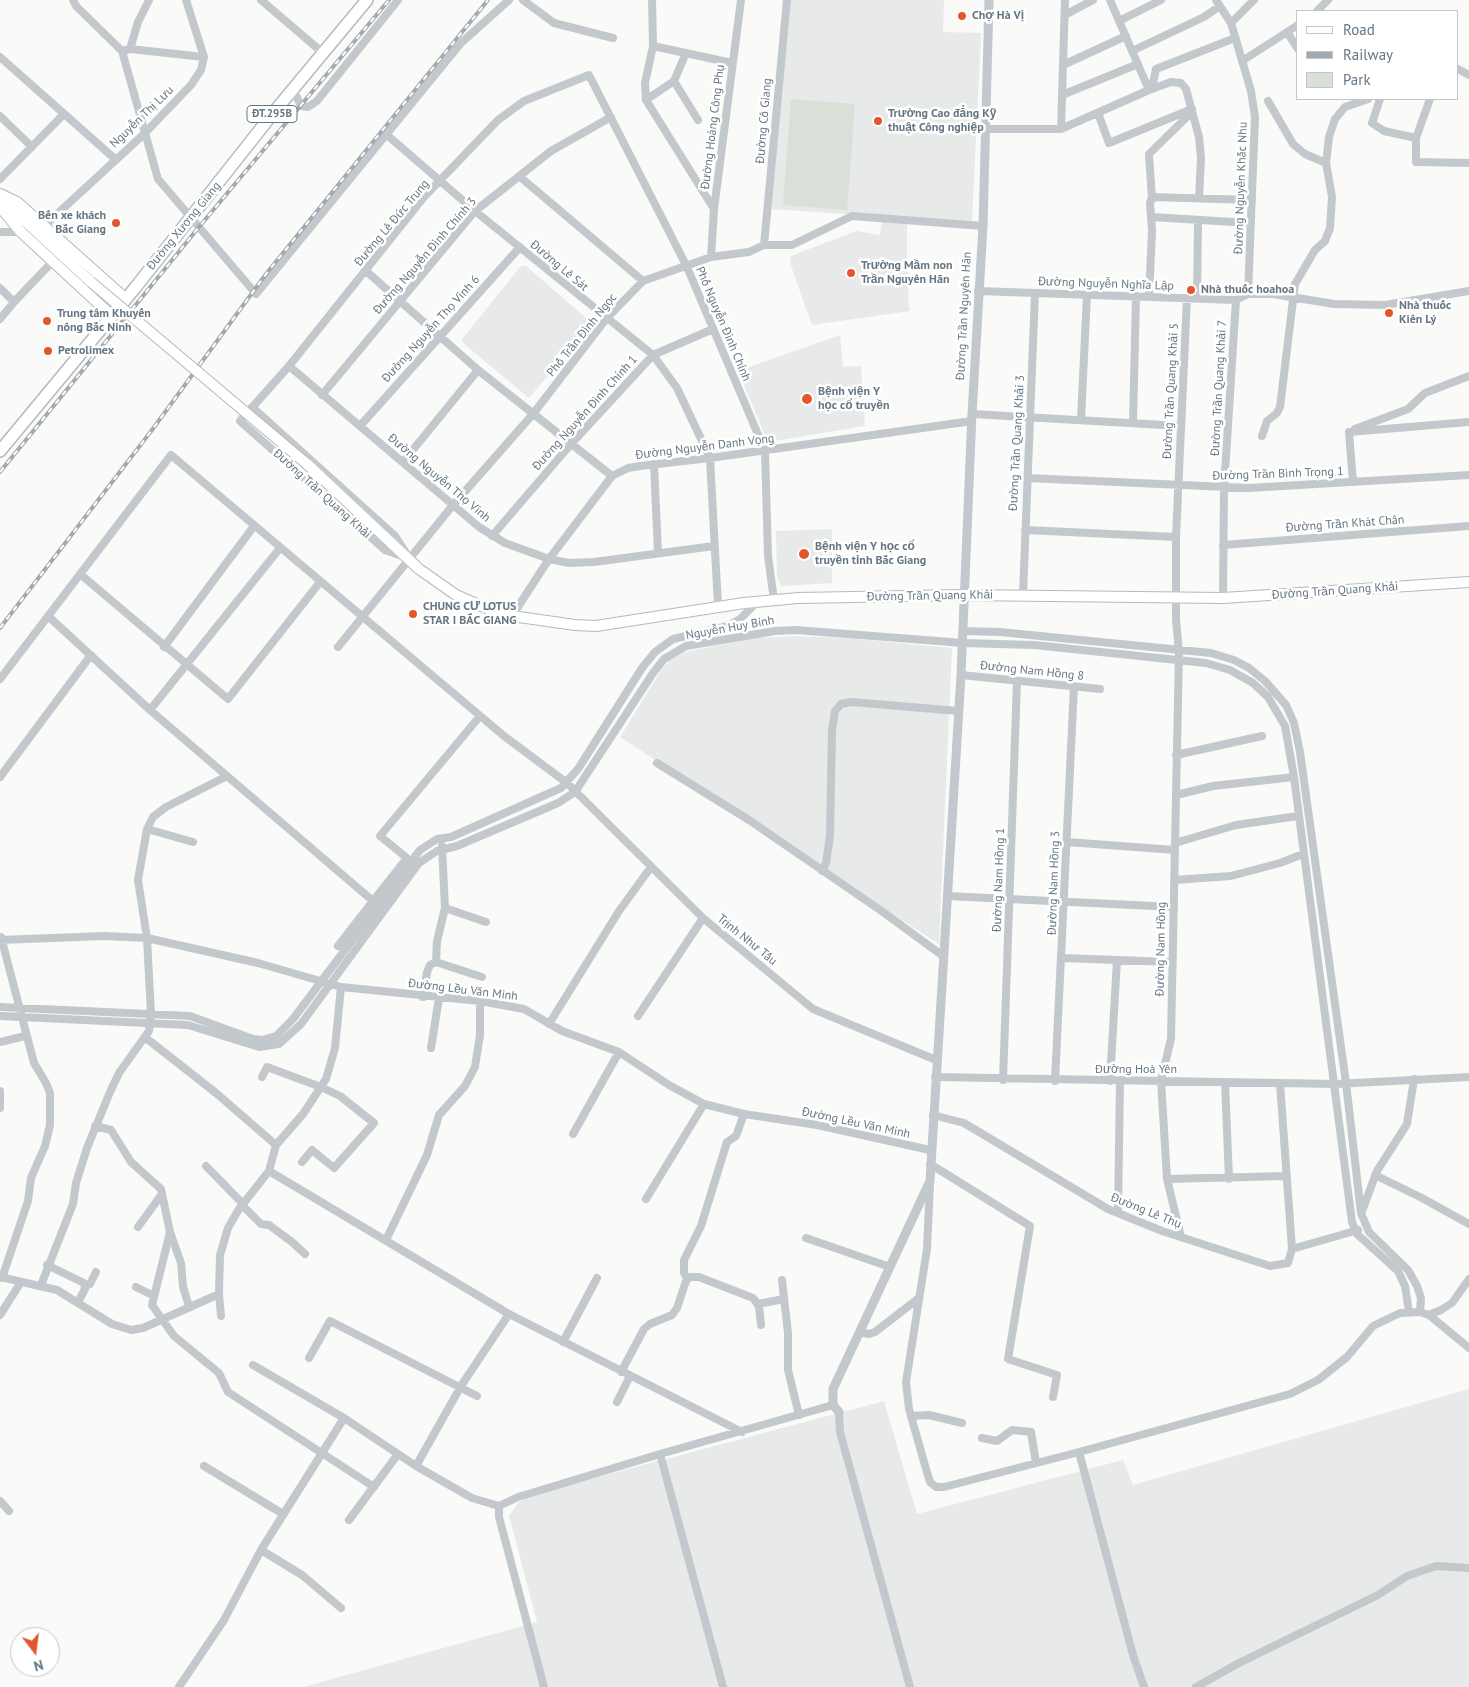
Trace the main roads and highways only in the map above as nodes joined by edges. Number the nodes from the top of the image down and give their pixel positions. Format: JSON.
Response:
{"nodes":[{"id":1,"x":367,"y":0,"type":"edge"},
{"id":2,"x":0,"y":194,"type":"edge"},
{"id":3,"x":0,"y":198,"type":"edge"},
{"id":4,"x":0,"y":207,"type":"edge"},
{"id":5,"x":126,"y":299,"type":"junction"},
{"id":6,"x":112,"y":316,"type":"junction"},
{"id":7,"x":0,"y":451,"type":"edge"},
{"id":8,"x":1469,"y":582,"type":"edge"}],
"edges":[{"from":1,"to":5,"type":"main road","name":"Đường Xương Giang","number":"ĐT.295B"},
{"from":2,"to":5,"type":"main road"},
{"from":3,"to":8,"type":"main road","name":"Đường Trần Quang Khải","bridge":true},
{"from":4,"to":6,"type":"main road"},
{"from":5,"to":6,"type":"main road","name":"Đường Xương Giang","number":"ĐT.295B"},
{"from":6,"to":7,"type":"main road","name":"Đường Xương Giang","number":"ĐT.295B"}]}
